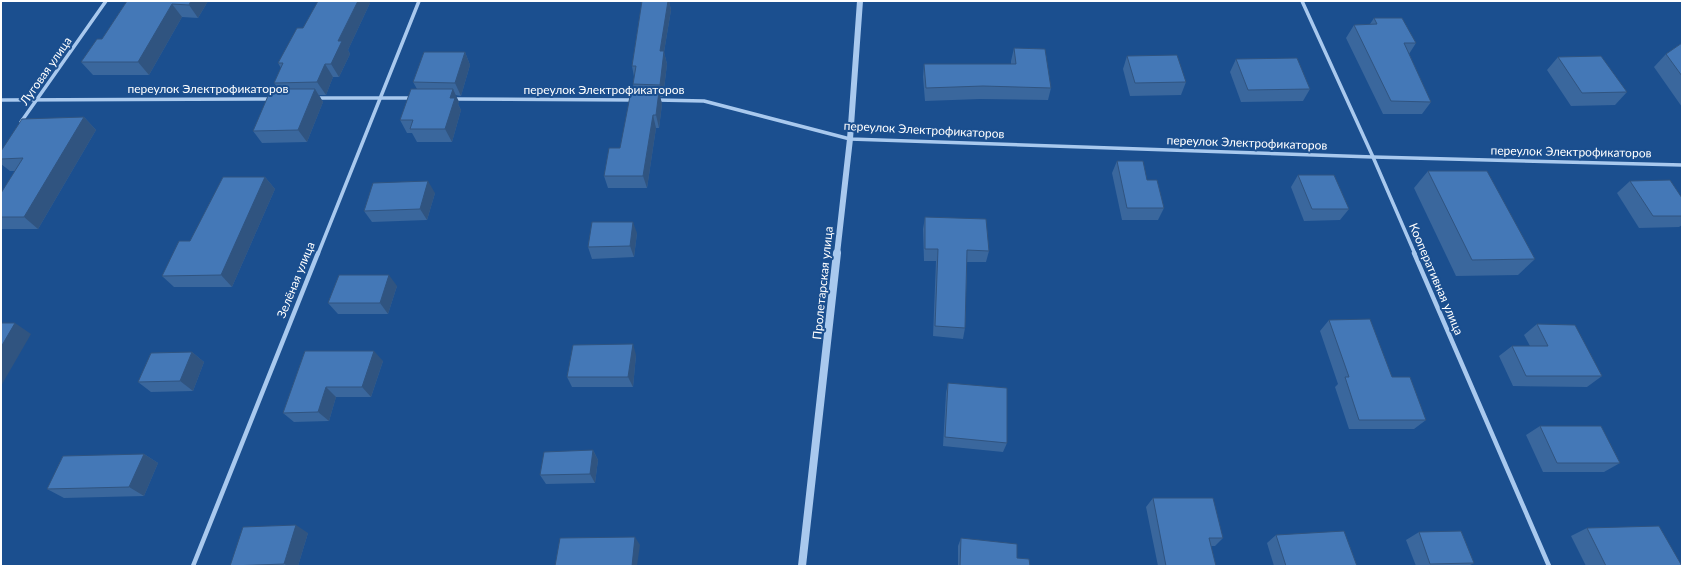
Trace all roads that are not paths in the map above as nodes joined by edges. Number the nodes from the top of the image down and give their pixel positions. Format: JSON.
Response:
{"nodes":[{"id":1,"x":106,"y":1,"type":"edge"},
{"id":2,"x":419,"y":1,"type":"edge"},
{"id":3,"x":860,"y":1,"type":"edge"},
{"id":4,"x":1302,"y":1,"type":"edge"},
{"id":5,"x":308,"y":98,"type":"edge"},
{"id":6,"x":380,"y":98,"type":"junction"},
{"id":7,"x":419,"y":98,"type":"edge"},
{"id":8,"x":276,"y":99,"type":"edge"},
{"id":9,"x":451,"y":99,"type":"edge"},
{"id":10,"x":1,"y":100,"type":"edge"},
{"id":11,"x":641,"y":100,"type":"edge"},
{"id":12,"x":649,"y":100,"type":"edge"},
{"id":13,"x":36,"y":101,"type":"junction"},
{"id":14,"x":19,"y":126,"type":"edge"},
{"id":15,"x":850,"y":138,"type":"junction"},
{"id":16,"x":1373,"y":157,"type":"junction"},
{"id":17,"x":1682,"y":165,"type":"edge"},
{"id":18,"x":193,"y":566,"type":"edge"},
{"id":19,"x":802,"y":566,"type":"edge"},
{"id":20,"x":1549,"y":566,"type":"edge"}],
"edges":[{"from":1,"to":13,"type":"street","name":"Луговая улица"},
{"from":2,"to":6,"type":"street","name":"Зелёная улица"},
{"from":3,"to":15,"type":"street","name":"Пролетарская улица"},
{"from":4,"to":16,"type":"street","name":"Кооперативная улица"},
{"from":5,"to":6,"type":"street"},
{"from":6,"to":7,"type":"street"},
{"from":6,"to":18,"type":"street","name":"Зелёная улица"},
{"from":8,"to":13,"type":"street","name":"переулок Электрофикаторов"},
{"from":9,"to":11,"type":"street","name":"переулок Электрофикаторов"},
{"from":10,"to":13,"type":"street","name":"переулок Электрофикаторов"},
{"from":12,"to":15,"type":"street","name":"переулок Электрофикаторов"},
{"from":13,"to":14,"type":"street","name":"Луговая улица"},
{"from":15,"to":16,"type":"street","name":"переулок Электрофикаторов"},
{"from":15,"to":19,"type":"street","name":"Пролетарская улица"},
{"from":16,"to":17,"type":"street","name":"переулок Электрофикаторов"},
{"from":16,"to":20,"type":"street","name":"Кооперативная улица"}]}
